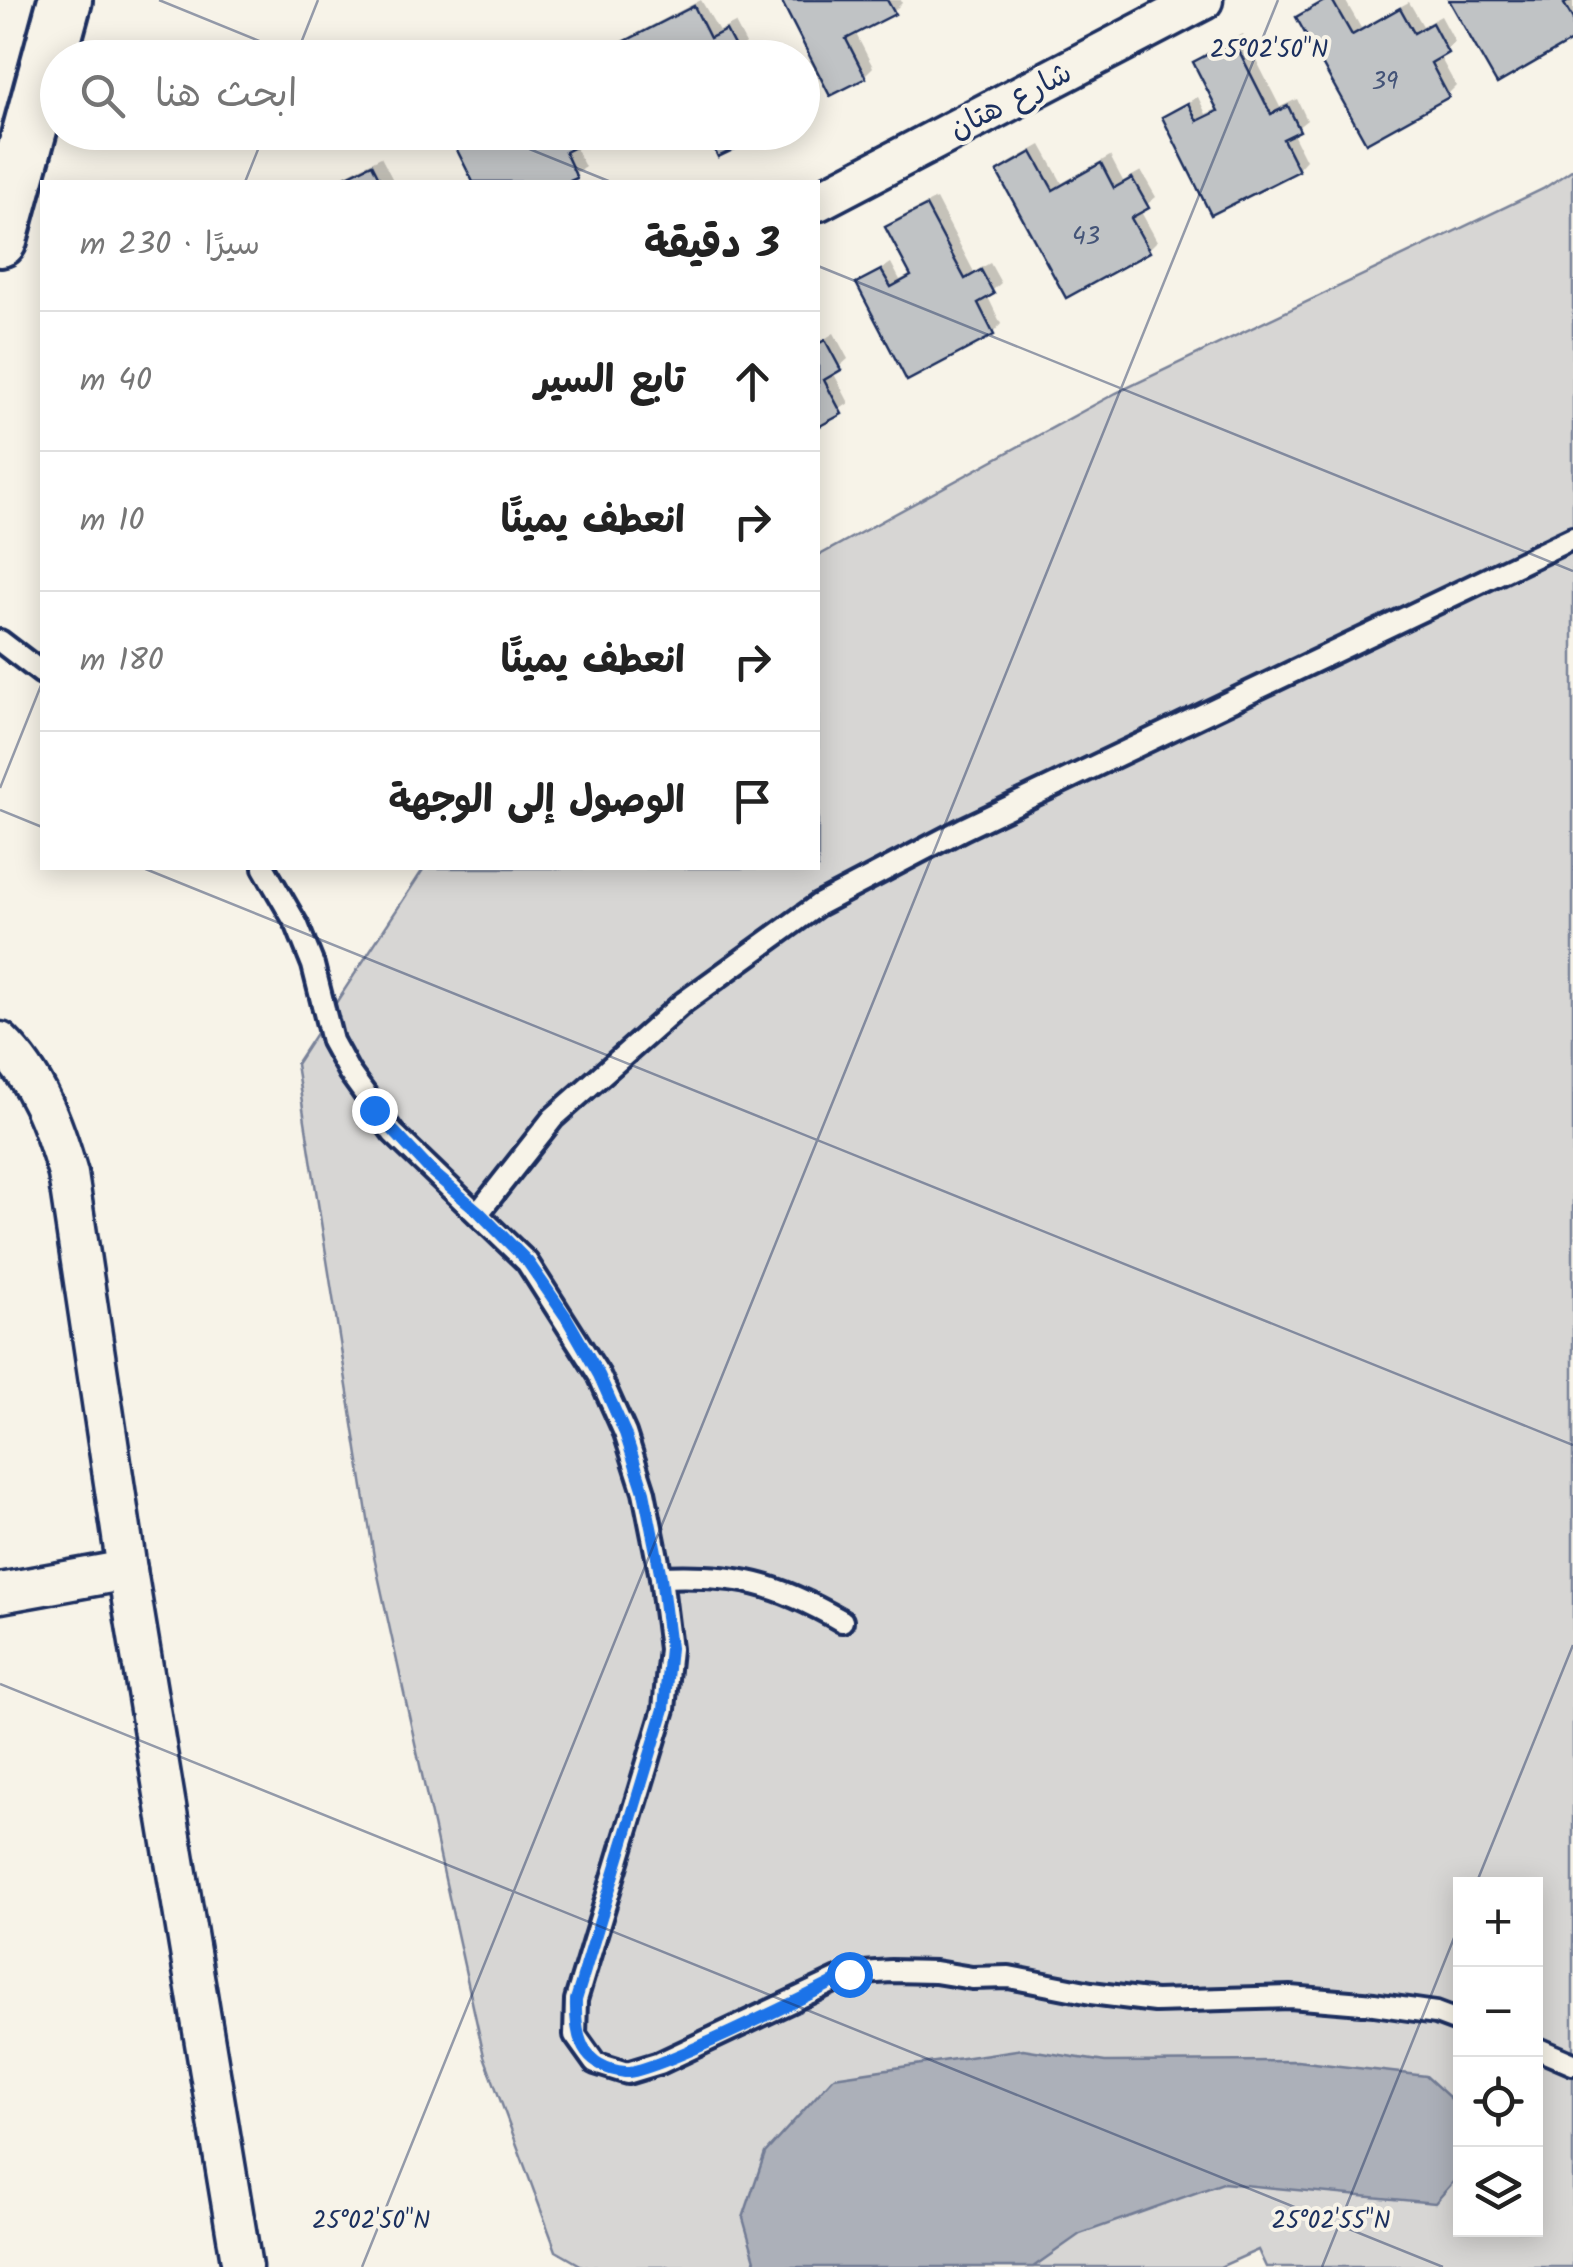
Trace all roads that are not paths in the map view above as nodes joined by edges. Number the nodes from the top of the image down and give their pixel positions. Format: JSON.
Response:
{"nodes":[{"id":1,"x":65,"y":0,"type":"edge"},
{"id":2,"x":1203,"y":0,"type":"edge"},
{"id":3,"x":54,"y":40,"type":"edge"},
{"id":4,"x":40,"y":92,"type":"edge"},
{"id":5,"x":820,"y":199,"type":"edge"},
{"id":6,"x":0,"y":240,"type":"edge"},
{"id":7,"x":1573,"y":538,"type":"edge"},
{"id":8,"x":0,"y":641,"type":"edge"},
{"id":9,"x":40,"y":671,"type":"edge"},
{"id":10,"x":265,"y":870,"type":"edge"},
{"id":11,"x":0,"y":1042,"type":"edge"},
{"id":12,"x":479,"y":1212,"type":"junction"},
{"id":13,"x":127,"y":1570,"type":"junction"},
{"id":14,"x":661,"y":1577,"type":"junction"},
{"id":15,"x":0,"y":1592,"type":"edge"},
{"id":16,"x":842,"y":1622,"type":"dead end"},
{"id":17,"x":1453,"y":2019,"type":"edge"},
{"id":18,"x":1543,"y":2051,"type":"edge"},
{"id":19,"x":1573,"y":2064,"type":"edge"},
{"id":20,"x":242,"y":2267,"type":"edge"}],
"edges":[{"from":1,"to":3,"type":"main road"},
{"from":2,"to":5,"type":"street","name":"شارع هتان"},
{"from":4,"to":6,"type":"main road"},
{"from":7,"to":12,"type":"lane"},
{"from":8,"to":9,"type":"lane"},
{"from":10,"to":12,"type":"lane"},
{"from":11,"to":13,"type":"street"},
{"from":12,"to":14,"type":"lane"},
{"from":13,"to":15,"type":"street"},
{"from":13,"to":20,"type":"street"},
{"from":14,"to":16,"type":"lane"},
{"from":14,"to":17,"type":"lane"},
{"from":18,"to":19,"type":"lane"}]}
